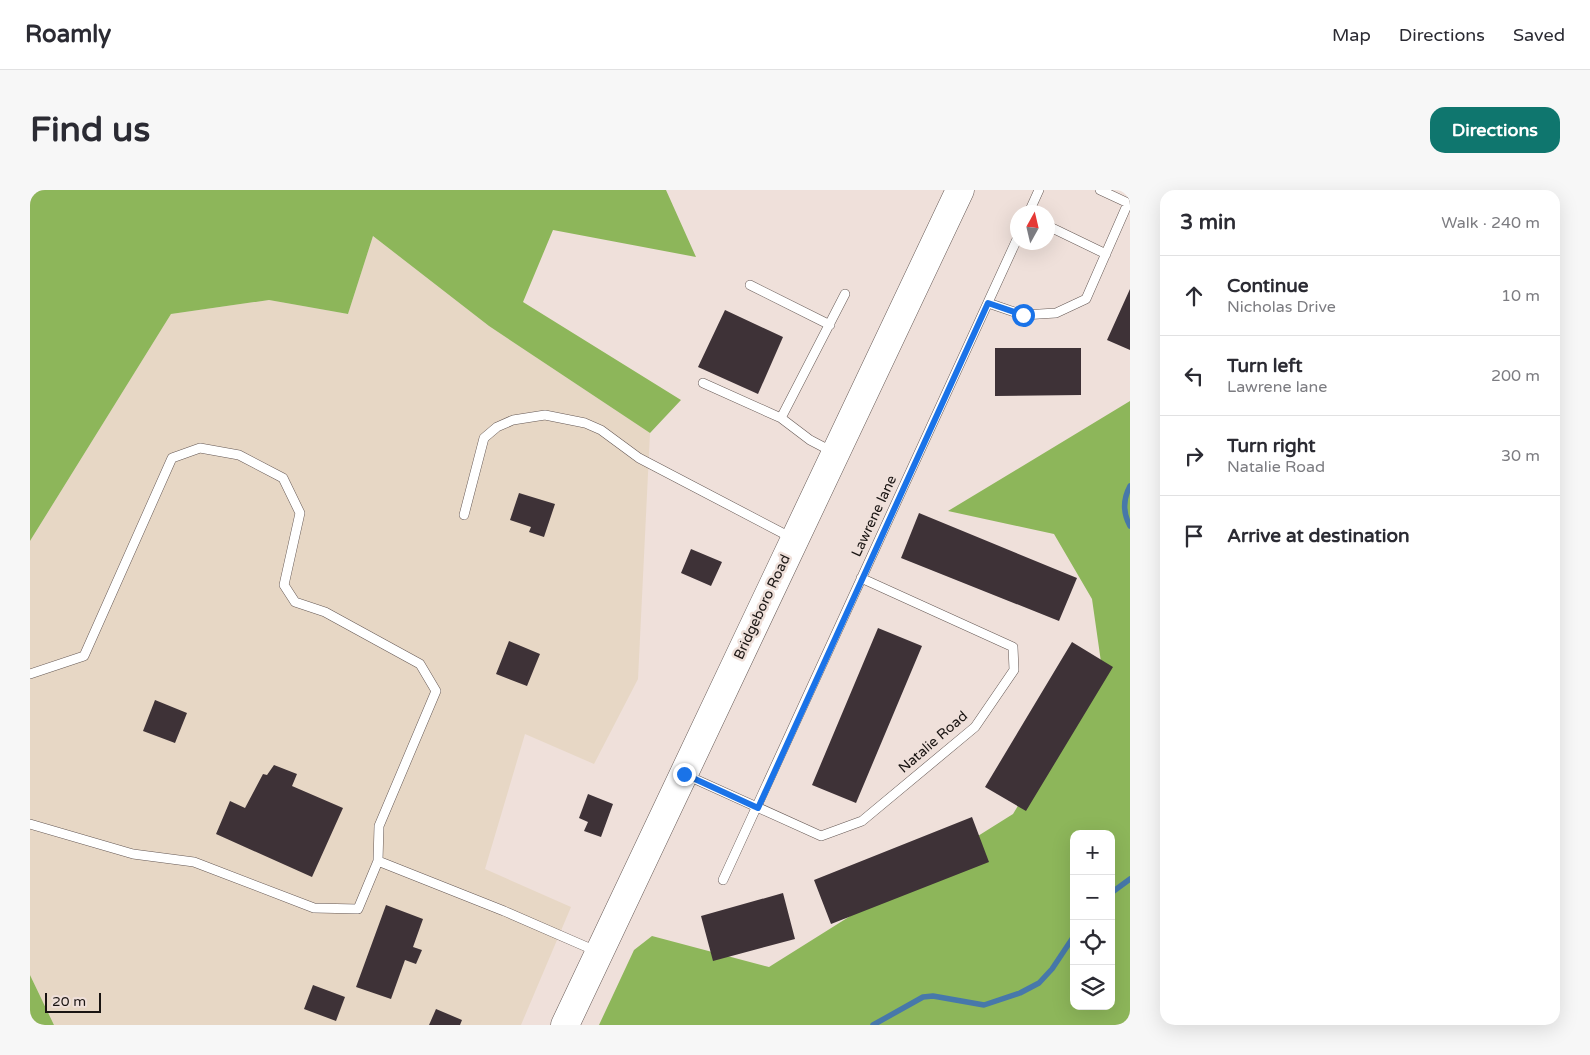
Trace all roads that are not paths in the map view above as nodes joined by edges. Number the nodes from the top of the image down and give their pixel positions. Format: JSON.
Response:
{"nodes":[{"id":1,"x":960,"y":190,"type":"edge"},
{"id":2,"x":1039,"y":190,"type":"edge"},
{"id":3,"x":1100,"y":190,"type":"edge"},
{"id":4,"x":1032,"y":205,"type":"edge"},
{"id":5,"x":1055,"y":229,"type":"edge"},
{"id":6,"x":1012,"y":250,"type":"edge"},
{"id":7,"x":1106,"y":254,"type":"junction"},
{"id":8,"x":750,"y":285,"type":"dead end"},
{"id":9,"x":845,"y":294,"type":"dead end"},
{"id":10,"x":988,"y":303,"type":"junction"},
{"id":11,"x":830,"y":325,"type":"junction"},
{"id":12,"x":703,"y":383,"type":"dead end"},
{"id":13,"x":781,"y":418,"type":"junction"},
{"id":14,"x":836,"y":453,"type":"junction"},
{"id":15,"x":464,"y":515,"type":"dead end"},
{"id":16,"x":795,"y":539,"type":"junction"},
{"id":17,"x":861,"y":578,"type":"junction"},
{"id":18,"x":30,"y":674,"type":"edge"},
{"id":19,"x":684,"y":774,"type":"junction"},
{"id":20,"x":758,"y":808,"type":"junction"},
{"id":21,"x":30,"y":824,"type":"edge"},
{"id":22,"x":378,"y":861,"type":"junction"},
{"id":23,"x":723,"y":880,"type":"dead end"},
{"id":24,"x":599,"y":952,"type":"junction"},
{"id":25,"x":564,"y":1025,"type":"edge"}],
"edges":[{"from":1,"to":14,"type":"main road","name":"Bridgeboro Road"},
{"from":2,"to":4,"type":"lane"},
{"from":3,"to":7,"type":"lane"},
{"from":5,"to":7,"type":"lane"},
{"from":6,"to":10,"type":"lane","name":"Lawrene lane"},
{"from":7,"to":10,"type":"lane"},
{"from":8,"to":11,"type":"lane"},
{"from":9,"to":11,"type":"lane"},
{"from":10,"to":17,"type":"lane","name":"Lawrene lane"},
{"from":11,"to":13,"type":"lane"},
{"from":12,"to":13,"type":"lane"},
{"from":13,"to":14,"type":"lane"},
{"from":14,"to":16,"type":"main road","name":"Bridgeboro Road"},
{"from":15,"to":16,"type":"lane"},
{"from":16,"to":19,"type":"main road","name":"Bridgeboro Road"},
{"from":17,"to":20,"type":"lane","name":"Lawrene lane"},
{"from":17,"to":20,"type":"lane","name":"Natalie Road"},
{"from":18,"to":22,"type":"lane"},
{"from":19,"to":20,"type":"lane","name":"Natalie Road"},
{"from":19,"to":24,"type":"main road","name":"Bridgeboro Road"},
{"from":20,"to":23,"type":"lane","name":"Lawrene lane"},
{"from":21,"to":22,"type":"lane"},
{"from":22,"to":24,"type":"lane"},
{"from":24,"to":25,"type":"main road","name":"Bridgeboro Road"}]}
